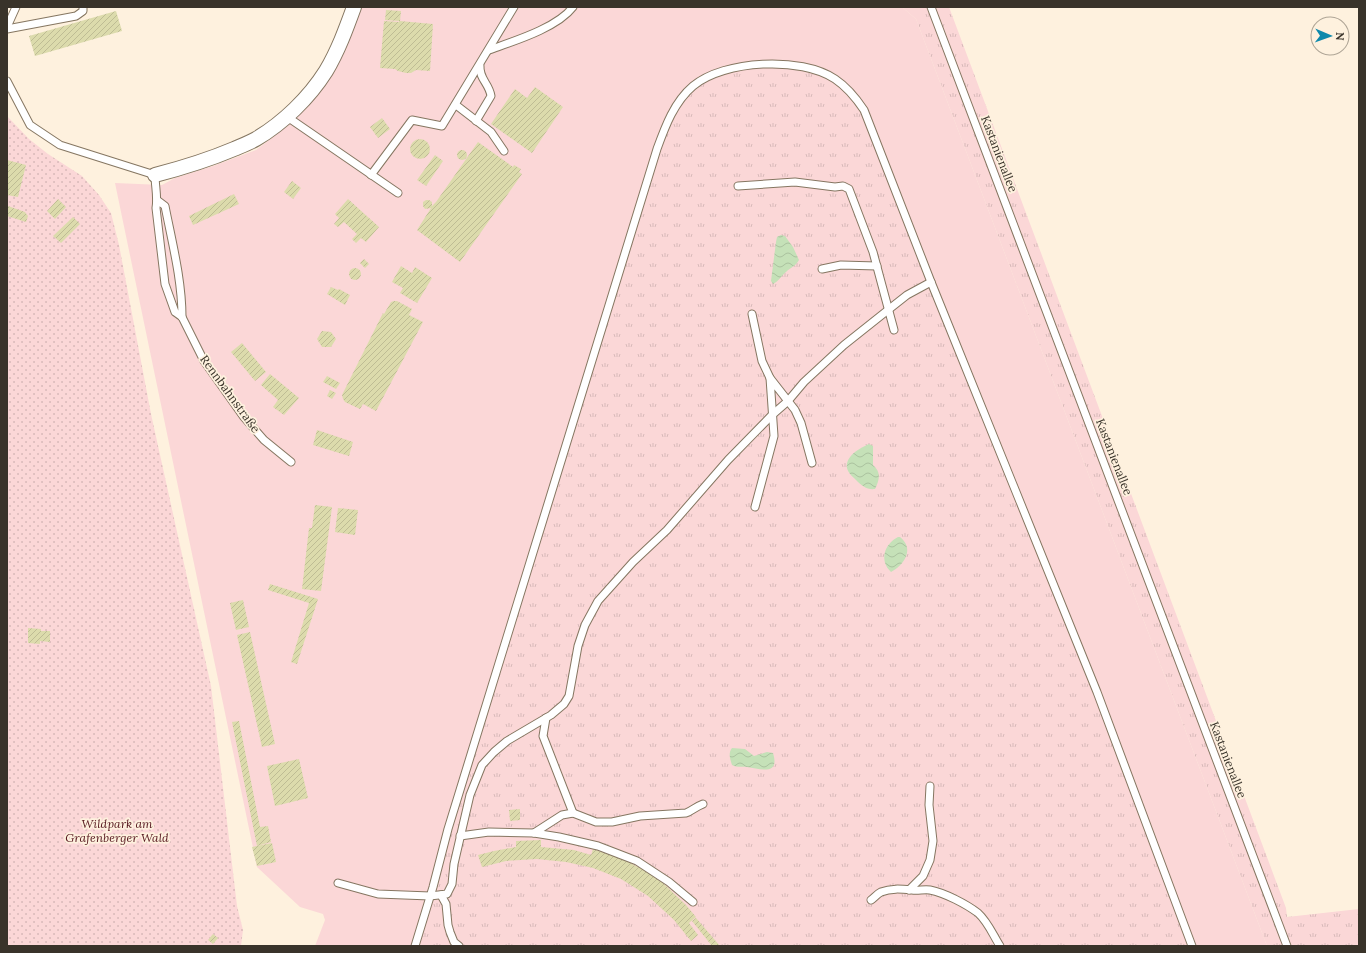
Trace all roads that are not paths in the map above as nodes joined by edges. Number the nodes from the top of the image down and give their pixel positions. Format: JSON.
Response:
{"nodes":[{"id":1,"x":16,"y":7,"type":"edge"},
{"id":2,"x":83,"y":7,"type":"edge"},
{"id":3,"x":354,"y":7,"type":"edge"},
{"id":4,"x":514,"y":7,"type":"edge"},
{"id":5,"x":573,"y":7,"type":"edge"},
{"id":6,"x":931,"y":7,"type":"edge"},
{"id":7,"x":7,"y":28,"type":"edge"},
{"id":8,"x":489,"y":50,"type":"junction"},
{"id":9,"x":480,"y":65,"type":"junction"},
{"id":10,"x":7,"y":80,"type":"edge"},
{"id":11,"x":456,"y":105,"type":"junction"},
{"id":12,"x":286,"y":116,"type":"junction"},
{"id":13,"x":476,"y":121,"type":"junction"},
{"id":14,"x":504,"y":151,"type":"dead end"},
{"id":15,"x":155,"y":175,"type":"junction"},
{"id":16,"x":371,"y":175,"type":"junction"},
{"id":17,"x":738,"y":186,"type":"dead end"},
{"id":18,"x":398,"y":193,"type":"dead end"},
{"id":19,"x":157,"y":200,"type":"junction"},
{"id":20,"x":877,"y":266,"type":"junction"},
{"id":21,"x":822,"y":269,"type":"dead end"},
{"id":22,"x":931,"y":282,"type":"junction"},
{"id":23,"x":888,"y":310,"type":"junction"},
{"id":24,"x":752,"y":314,"type":"dead end"},
{"id":25,"x":182,"y":317,"type":"junction"},
{"id":26,"x":894,"y":330,"type":"dead end"},
{"id":27,"x":770,"y":378,"type":"junction"},
{"id":28,"x":788,"y":401,"type":"junction"},
{"id":29,"x":772,"y":415,"type":"junction"},
{"id":30,"x":291,"y":462,"type":"dead end"},
{"id":31,"x":812,"y":463,"type":"dead end"},
{"id":32,"x":755,"y":507,"type":"dead end"},
{"id":33,"x":546,"y":718,"type":"junction"},
{"id":34,"x":930,"y":786,"type":"dead end"},
{"id":35,"x":703,"y":804,"type":"dead end"},
{"id":36,"x":573,"y":813,"type":"junction"},
{"id":37,"x":534,"y":833,"type":"junction"},
{"id":38,"x":460,"y":836,"type":"junction"},
{"id":39,"x":338,"y":883,"type":"dead end"},
{"id":40,"x":910,"y":890,"type":"junction"},
{"id":41,"x":441,"y":895,"type":"junction"},
{"id":42,"x":430,"y":896,"type":"junction"},
{"id":43,"x":871,"y":900,"type":"dead end"},
{"id":44,"x":693,"y":902,"type":"dead end"},
{"id":45,"x":415,"y":946,"type":"edge"},
{"id":46,"x":459,"y":946,"type":"edge"},
{"id":47,"x":1000,"y":946,"type":"edge"},
{"id":48,"x":1192,"y":946,"type":"edge"},
{"id":49,"x":1287,"y":946,"type":"edge"}],
"edges":[{"from":1,"to":7,"type":"lane"},
{"from":2,"to":7,"type":"lane"},
{"from":3,"to":12,"type":"street"},
{"from":4,"to":8,"type":"lane"},
{"from":5,"to":8,"type":"lane"},
{"from":6,"to":49,"type":"lane","name":"Kastanienallee"},
{"from":8,"to":9,"type":"lane"},
{"from":9,"to":11,"type":"lane"},
{"from":9,"to":13,"type":"lane"},
{"from":10,"to":15,"type":"lane"},
{"from":11,"to":13,"type":"lane"},
{"from":11,"to":16,"type":"lane"},
{"from":12,"to":15,"type":"street"},
{"from":12,"to":16,"type":"lane"},
{"from":13,"to":14,"type":"lane"},
{"from":15,"to":19,"type":"lane","name":"Rennbahnstraße"},
{"from":16,"to":18,"type":"lane"},
{"from":17,"to":20,"type":"lane"},
{"from":19,"to":25,"type":"lane","name":"Rennbahnstraße"},
{"from":19,"to":25,"type":"lane","name":"Rennbahnstraße"},
{"from":20,"to":21,"type":"lane"},
{"from":20,"to":23,"type":"lane"},
{"from":22,"to":23,"type":"lane"},
{"from":22,"to":42,"type":"lane"},
{"from":22,"to":48,"type":"lane"},
{"from":23,"to":26,"type":"lane"},
{"from":23,"to":28,"type":"lane"},
{"from":24,"to":27,"type":"lane"},
{"from":25,"to":30,"type":"lane","name":"Rennbahnstraße"},
{"from":27,"to":28,"type":"lane"},
{"from":27,"to":29,"type":"lane"},
{"from":28,"to":29,"type":"lane"},
{"from":28,"to":31,"type":"lane"},
{"from":29,"to":32,"type":"lane"},
{"from":29,"to":33,"type":"lane"},
{"from":33,"to":36,"type":"lane"},
{"from":33,"to":38,"type":"lane"},
{"from":34,"to":40,"type":"lane"},
{"from":35,"to":36,"type":"lane"},
{"from":36,"to":37,"type":"lane"},
{"from":37,"to":38,"type":"lane"},
{"from":37,"to":44,"type":"lane"},
{"from":38,"to":41,"type":"lane"},
{"from":39,"to":42,"type":"lane"},
{"from":40,"to":43,"type":"lane"},
{"from":40,"to":47,"type":"lane"},
{"from":41,"to":42,"type":"lane"},
{"from":41,"to":46,"type":"lane"},
{"from":42,"to":45,"type":"lane"}]}
